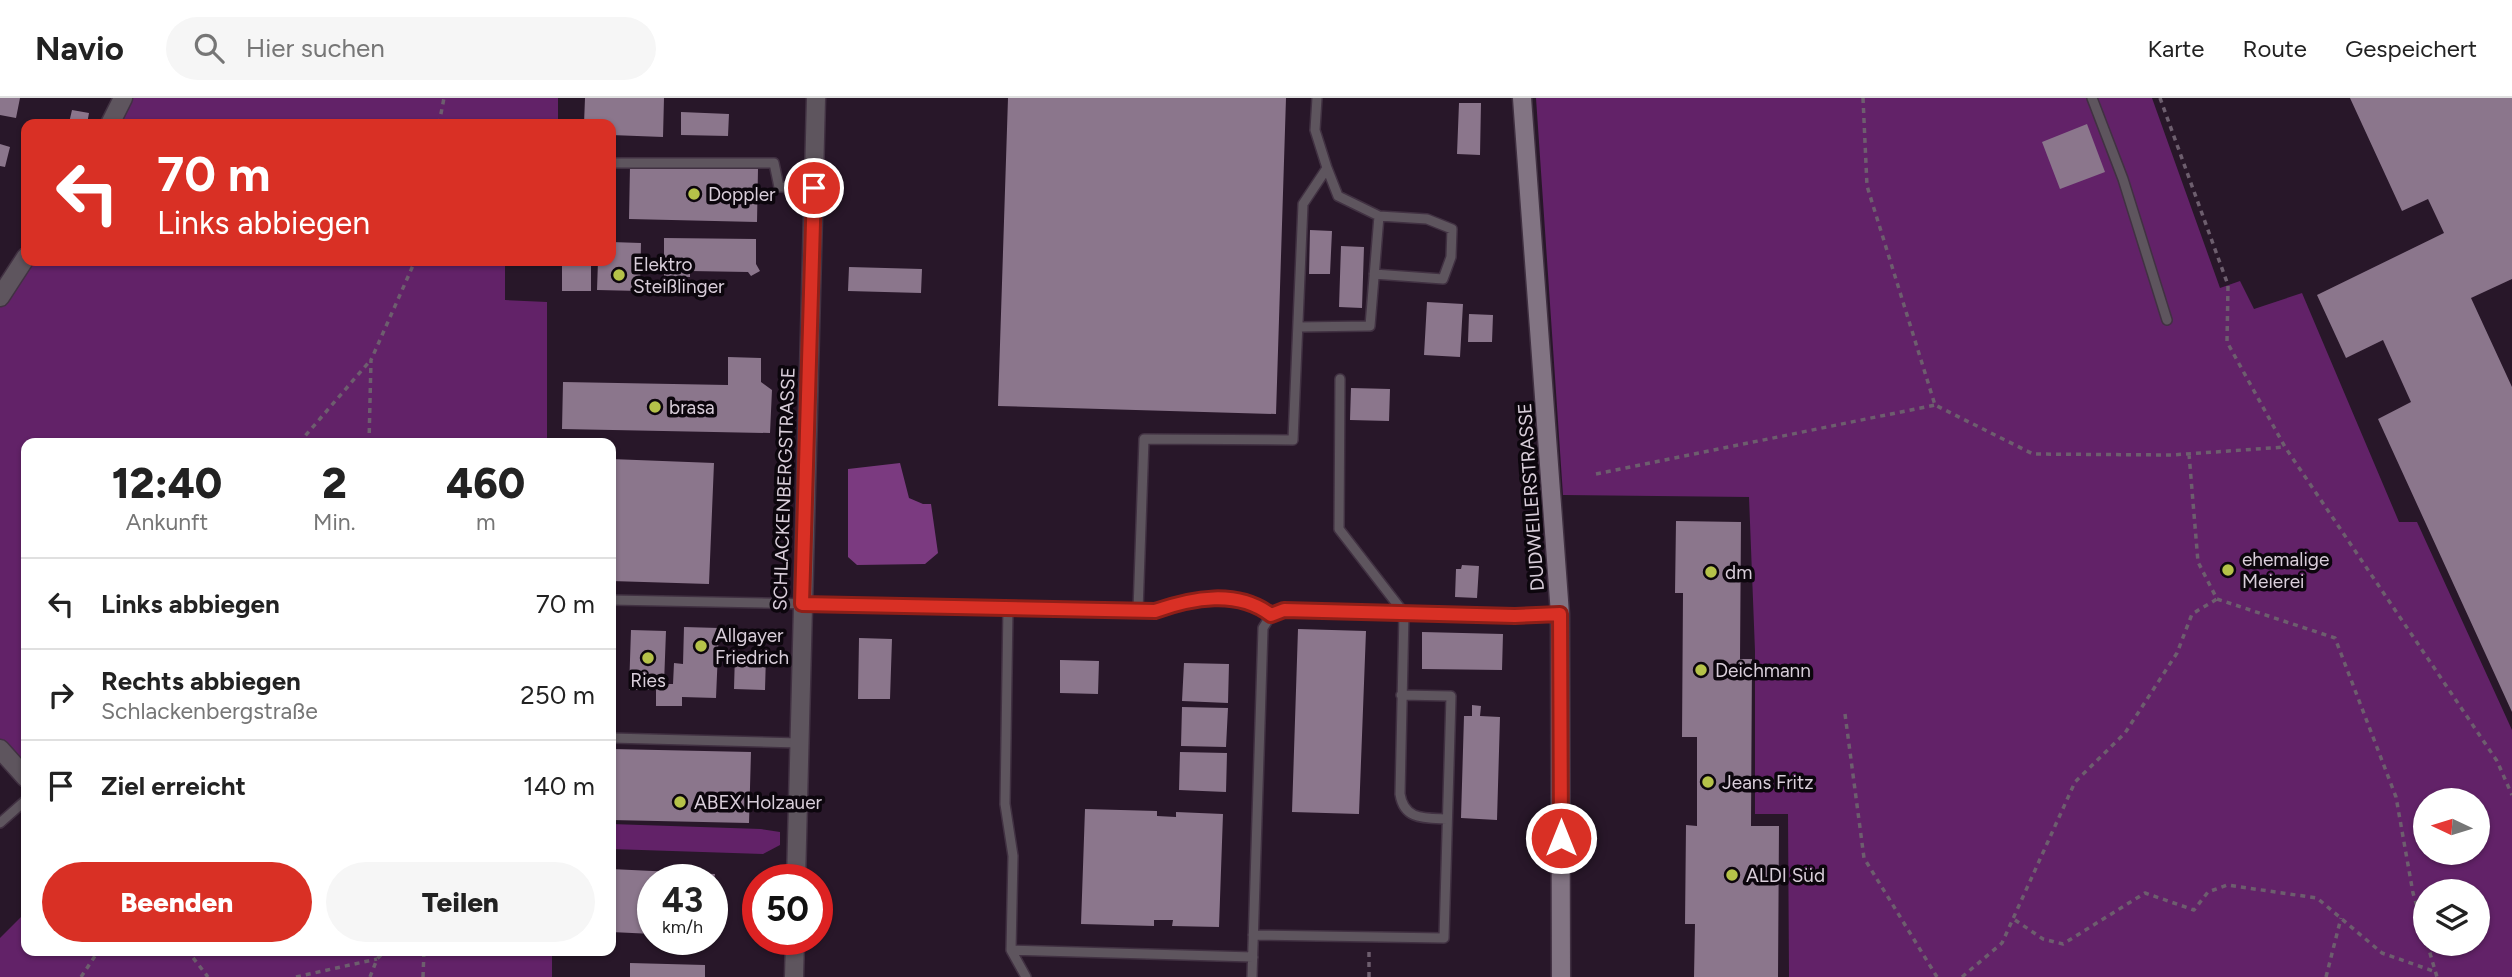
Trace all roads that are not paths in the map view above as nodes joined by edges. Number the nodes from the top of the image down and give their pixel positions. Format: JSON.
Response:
{"nodes":[{"id":1,"x":123,"y":98,"type":"edge"},
{"id":2,"x":816,"y":98,"type":"edge"},
{"id":3,"x":1317,"y":98,"type":"edge"},
{"id":4,"x":1522,"y":98,"type":"edge"},
{"id":5,"x":2092,"y":98,"type":"edge"},
{"id":6,"x":112,"y":119,"type":"edge"},
{"id":7,"x":616,"y":163,"type":"edge"},
{"id":8,"x":1327,"y":168,"type":"junction"},
{"id":9,"x":814,"y":188,"type":"junction"},
{"id":10,"x":1379,"y":216,"type":"junction"},
{"id":11,"x":21,"y":265,"type":"edge"},
{"id":12,"x":1374,"y":274,"type":"junction"},
{"id":13,"x":0,"y":297,"type":"edge"},
{"id":14,"x":2167,"y":320,"type":"dead end"},
{"id":15,"x":1298,"y":327,"type":"junction"},
{"id":16,"x":1340,"y":379,"type":"dead end"},
{"id":17,"x":616,"y":600,"type":"edge"},
{"id":18,"x":802,"y":604,"type":"junction"},
{"id":19,"x":1008,"y":608,"type":"junction"},
{"id":20,"x":1138,"y":611,"type":"junction"},
{"id":21,"x":1404,"y":613,"type":"junction"},
{"id":22,"x":1560,"y":614,"type":"junction"},
{"id":23,"x":1271,"y":615,"type":"junction"},
{"id":24,"x":1401,"y":695,"type":"junction"},
{"id":25,"x":616,"y":738,"type":"edge"},
{"id":26,"x":799,"y":743,"type":"junction"},
{"id":27,"x":0,"y":749,"type":"edge"},
{"id":28,"x":21,"y":772,"type":"edge"},
{"id":29,"x":21,"y":804,"type":"edge"},
{"id":30,"x":1447,"y":818,"type":"junction"},
{"id":31,"x":0,"y":823,"type":"edge"},
{"id":32,"x":796,"y":864,"type":"edge"},
{"id":33,"x":1253,"y":935,"type":"junction"},
{"id":34,"x":1011,"y":950,"type":"junction"},
{"id":35,"x":795,"y":955,"type":"edge"},
{"id":36,"x":1253,"y":957,"type":"junction"},
{"id":37,"x":794,"y":977,"type":"edge"},
{"id":38,"x":1026,"y":977,"type":"edge"},
{"id":39,"x":1252,"y":977,"type":"edge"},
{"id":40,"x":1561,"y":977,"type":"edge"}],
"edges":[{"from":1,"to":6,"type":"street"},
{"from":2,"to":9,"type":"street","name":"SCHLACKENBERGSTRASSE"},
{"from":3,"to":8,"type":"lane"},
{"from":4,"to":22,"type":"main road","name":"DUDWEILERSTRASSE"},
{"from":5,"to":14,"type":"lane"},
{"from":7,"to":9,"type":"lane"},
{"from":8,"to":10,"type":"lane"},
{"from":8,"to":15,"type":"lane"},
{"from":9,"to":18,"type":"street","name":"SCHLACKENBERGSTRASSE"},
{"from":10,"to":12,"type":"lane"},
{"from":10,"to":12,"type":"lane"},
{"from":11,"to":13,"type":"street"},
{"from":12,"to":15,"type":"lane"},
{"from":15,"to":20,"type":"lane"},
{"from":16,"to":21,"type":"lane"},
{"from":17,"to":18,"type":"lane"},
{"from":18,"to":19,"type":"lane"},
{"from":18,"to":26,"type":"street","name":"SCHLACKENBERGSTRASSE"},
{"from":19,"to":20,"type":"lane"},
{"from":19,"to":34,"type":"lane"},
{"from":20,"to":23,"type":"lane"},
{"from":21,"to":22,"type":"lane"},
{"from":21,"to":23,"type":"lane"},
{"from":21,"to":24,"type":"lane"},
{"from":22,"to":40,"type":"main road","name":"DUDWEILERSTRASSE"},
{"from":23,"to":33,"type":"lane"},
{"from":24,"to":30,"type":"lane"},
{"from":24,"to":30,"type":"lane"},
{"from":25,"to":26,"type":"lane"},
{"from":26,"to":32,"type":"street","name":"SCHLACKENBERGSTRASSE"},
{"from":27,"to":28,"type":"street"},
{"from":29,"to":31,"type":"lane"},
{"from":30,"to":33,"type":"lane"},
{"from":33,"to":36,"type":"lane"},
{"from":34,"to":36,"type":"lane"},
{"from":34,"to":38,"type":"lane"},
{"from":35,"to":37,"type":"street"},
{"from":36,"to":39,"type":"lane"}]}
